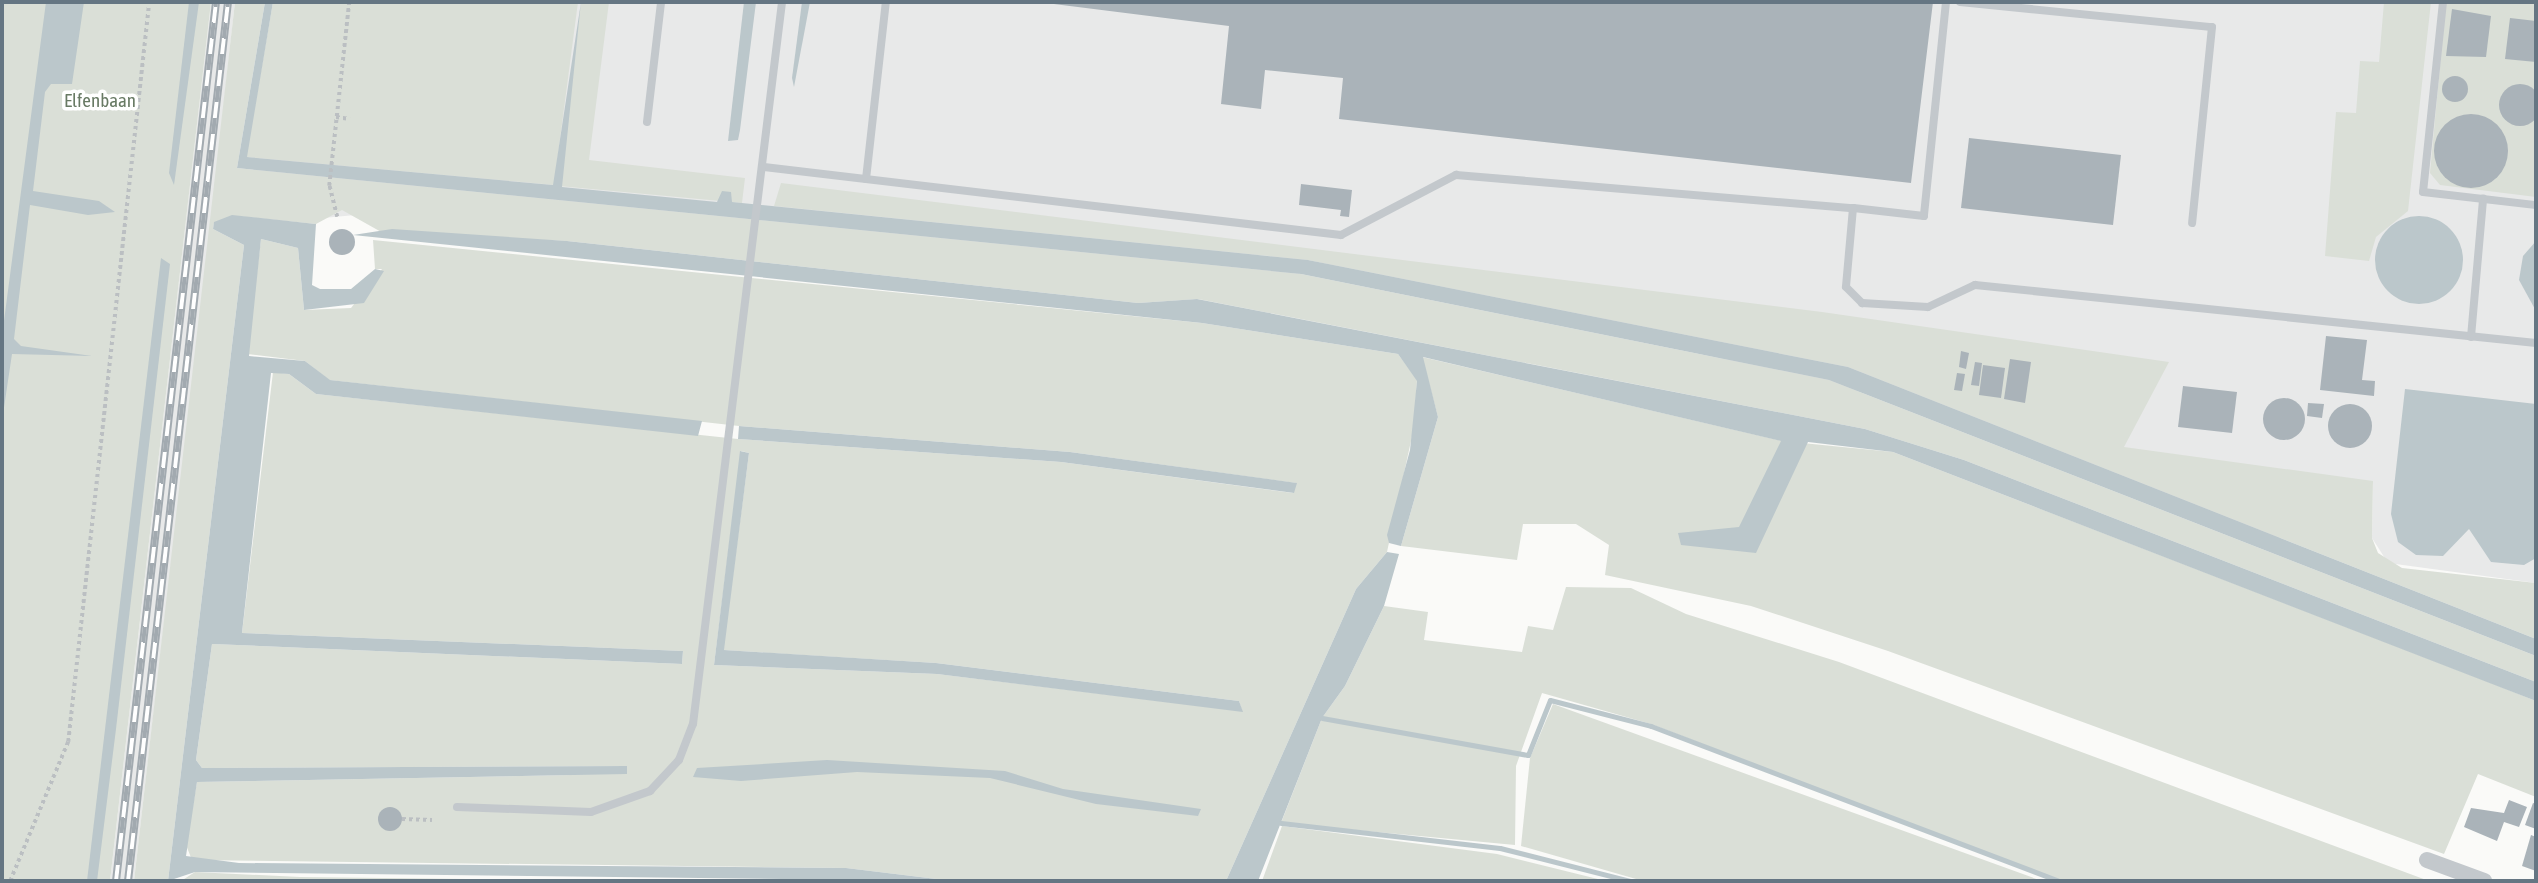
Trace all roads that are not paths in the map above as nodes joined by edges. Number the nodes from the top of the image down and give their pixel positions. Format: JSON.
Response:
{"nodes":[{"id":1,"x":661,"y":2,"type":"edge"},
{"id":2,"x":782,"y":2,"type":"edge"},
{"id":3,"x":886,"y":2,"type":"edge"},
{"id":4,"x":1946,"y":2,"type":"edge"},
{"id":5,"x":1960,"y":2,"type":"edge"},
{"id":6,"x":2443,"y":2,"type":"edge"},
{"id":7,"x":648,"y":122,"type":"dead end"},
{"id":8,"x":764,"y":167,"type":"junction"},
{"id":9,"x":866,"y":179,"type":"junction"},
{"id":10,"x":2483,"y":199,"type":"junction"},
{"id":11,"x":2536,"y":205,"type":"edge"},
{"id":12,"x":1853,"y":208,"type":"junction"},
{"id":13,"x":2192,"y":223,"type":"dead end"},
{"id":14,"x":2472,"y":337,"type":"junction"},
{"id":15,"x":2536,"y":343,"type":"edge"},
{"id":16,"x":457,"y":807,"type":"dead end"},
{"id":17,"x":2427,"y":860,"type":"dead end"},
{"id":18,"x":2484,"y":881,"type":"edge"}],
"edges":[{"from":1,"to":7,"type":"lane"},
{"from":2,"to":8,"type":"lane"},
{"from":3,"to":9,"type":"lane"},
{"from":4,"to":12,"type":"lane"},
{"from":5,"to":13,"type":"lane"},
{"from":6,"to":10,"type":"lane"},
{"from":8,"to":9,"type":"lane"},
{"from":8,"to":16,"type":"lane"},
{"from":9,"to":12,"type":"lane"},
{"from":10,"to":11,"type":"lane"},
{"from":10,"to":14,"type":"lane"},
{"from":12,"to":14,"type":"lane"},
{"from":14,"to":15,"type":"lane"},
{"from":17,"to":18,"type":"street"}]}
